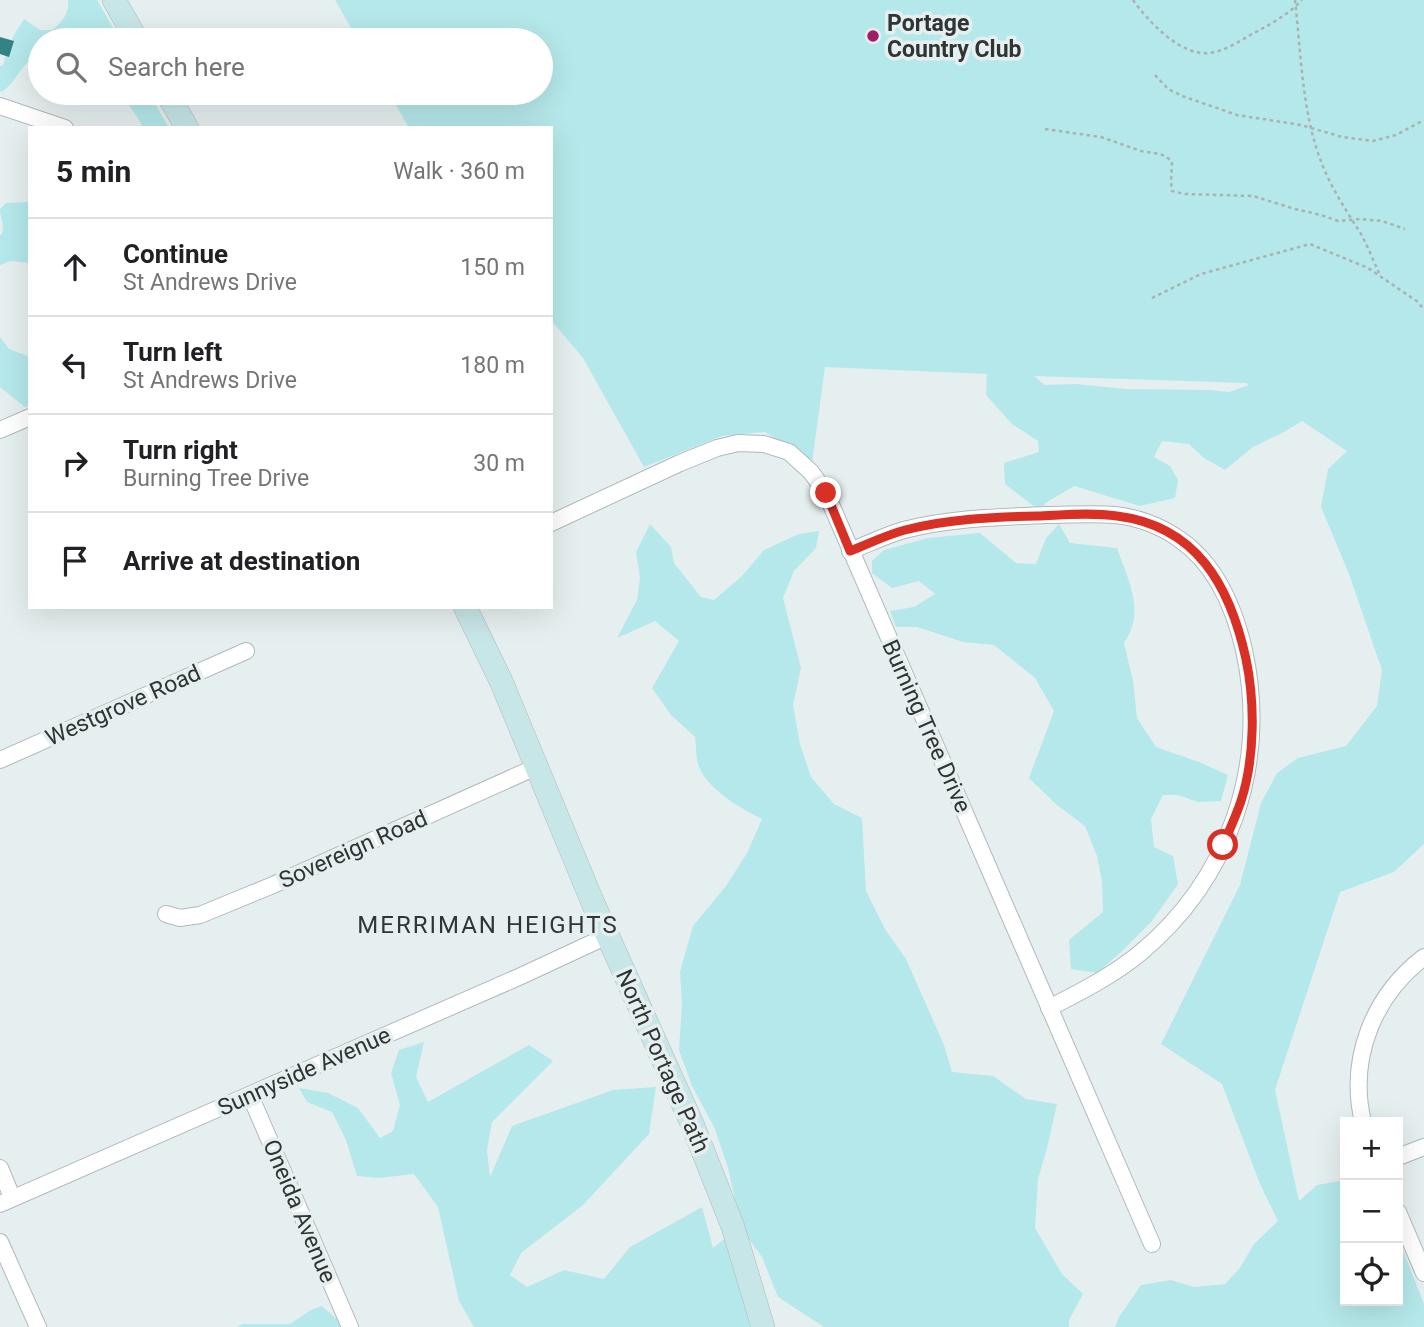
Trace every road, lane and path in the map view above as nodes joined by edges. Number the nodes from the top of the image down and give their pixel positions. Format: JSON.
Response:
{"nodes":[{"id":1,"x":114,"y":0,"type":"edge"},
{"id":2,"x":1133,"y":0,"type":"edge"},
{"id":3,"x":1295,"y":0,"type":"edge"},
{"id":4,"x":1303,"y":0,"type":"edge"},
{"id":5,"x":1296,"y":6,"type":"junction"},
{"id":6,"x":130,"y":28,"type":"edge"},
{"id":7,"x":1155,"y":75,"type":"dead end"},
{"id":8,"x":174,"y":105,"type":"edge"},
{"id":9,"x":0,"y":106,"type":"edge"},
{"id":10,"x":1424,"y":120,"type":"edge"},
{"id":11,"x":59,"y":126,"type":"edge"},
{"id":12,"x":186,"y":126,"type":"edge"},
{"id":13,"x":1311,"y":128,"type":"junction"},
{"id":14,"x":1045,"y":129,"type":"dead end"},
{"id":15,"x":1352,"y":220,"type":"junction"},
{"id":16,"x":1405,"y":229,"type":"dead end"},
{"id":17,"x":1380,"y":276,"type":"junction"},
{"id":18,"x":1152,"y":298,"type":"dead end"},
{"id":19,"x":1424,"y":310,"type":"edge"},
{"id":20,"x":28,"y":418,"type":"edge"},
{"id":21,"x":0,"y":430,"type":"edge"},
{"id":22,"x":553,"y":522,"type":"edge"},
{"id":23,"x":850,"y":551,"type":"junction"},
{"id":24,"x":465,"y":609,"type":"edge"},
{"id":25,"x":246,"y":651,"type":"dead end"},
{"id":26,"x":0,"y":760,"type":"edge"},
{"id":27,"x":536,"y":767,"type":"junction"},
{"id":28,"x":166,"y":914,"type":"dead end"},
{"id":29,"x":607,"y":936,"type":"junction"},
{"id":30,"x":1424,"y":957,"type":"edge"},
{"id":31,"x":1049,"y":1007,"type":"junction"},
{"id":32,"x":250,"y":1095,"type":"junction"},
{"id":33,"x":1362,"y":1117,"type":"edge"},
{"id":34,"x":1424,"y":1146,"type":"edge"},
{"id":35,"x":1403,"y":1155,"type":"edge"},
{"id":36,"x":0,"y":1168,"type":"edge"},
{"id":37,"x":6,"y":1200,"type":"edge"},
{"id":38,"x":1403,"y":1224,"type":"edge"},
{"id":39,"x":0,"y":1242,"type":"edge"},
{"id":40,"x":1152,"y":1244,"type":"dead end"},
{"id":41,"x":1424,"y":1273,"type":"edge"},
{"id":42,"x":38,"y":1327,"type":"edge"},
{"id":43,"x":350,"y":1327,"type":"edge"},
{"id":44,"x":763,"y":1327,"type":"edge"}],
"edges":[{"from":1,"to":6,"type":"main road"},
{"from":2,"to":5,"type":"path"},
{"from":3,"to":5,"type":"path"},
{"from":4,"to":5,"type":"path"},
{"from":5,"to":13,"type":"path"},
{"from":7,"to":13,"type":"path"},
{"from":8,"to":12,"type":"main road"},
{"from":9,"to":11,"type":"street"},
{"from":10,"to":13,"type":"path"},
{"from":13,"to":15,"type":"path"},
{"from":14,"to":15,"type":"path"},
{"from":15,"to":16,"type":"path"},
{"from":15,"to":17,"type":"path"},
{"from":17,"to":18,"type":"path"},
{"from":17,"to":19,"type":"path"},
{"from":20,"to":21,"type":"street"},
{"from":22,"to":23,"type":"street","name":"Burning Tree Drive"},
{"from":23,"to":31,"type":"street","name":"Burning Tree Drive"},
{"from":23,"to":31,"type":"street"},
{"from":24,"to":27,"type":"main road","name":"North Portage Path"},
{"from":25,"to":26,"type":"street","name":"Westgrove Road"},
{"from":27,"to":28,"type":"street","name":"Sovereign Road"},
{"from":27,"to":29,"type":"main road","name":"North Portage Path"},
{"from":29,"to":32,"type":"street","name":"Sunnyside Avenue"},
{"from":29,"to":44,"type":"main road","name":"North Portage Path"},
{"from":30,"to":33,"type":"street"},
{"from":31,"to":40,"type":"street","name":"Burning Tree Drive"},
{"from":32,"to":37,"type":"street","name":"Sunnyside Avenue"},
{"from":32,"to":43,"type":"street","name":"Oneida Avenue"},
{"from":34,"to":35,"type":"street"},
{"from":36,"to":37,"type":"street"},
{"from":38,"to":41,"type":"street"},
{"from":39,"to":42,"type":"street"}]}
